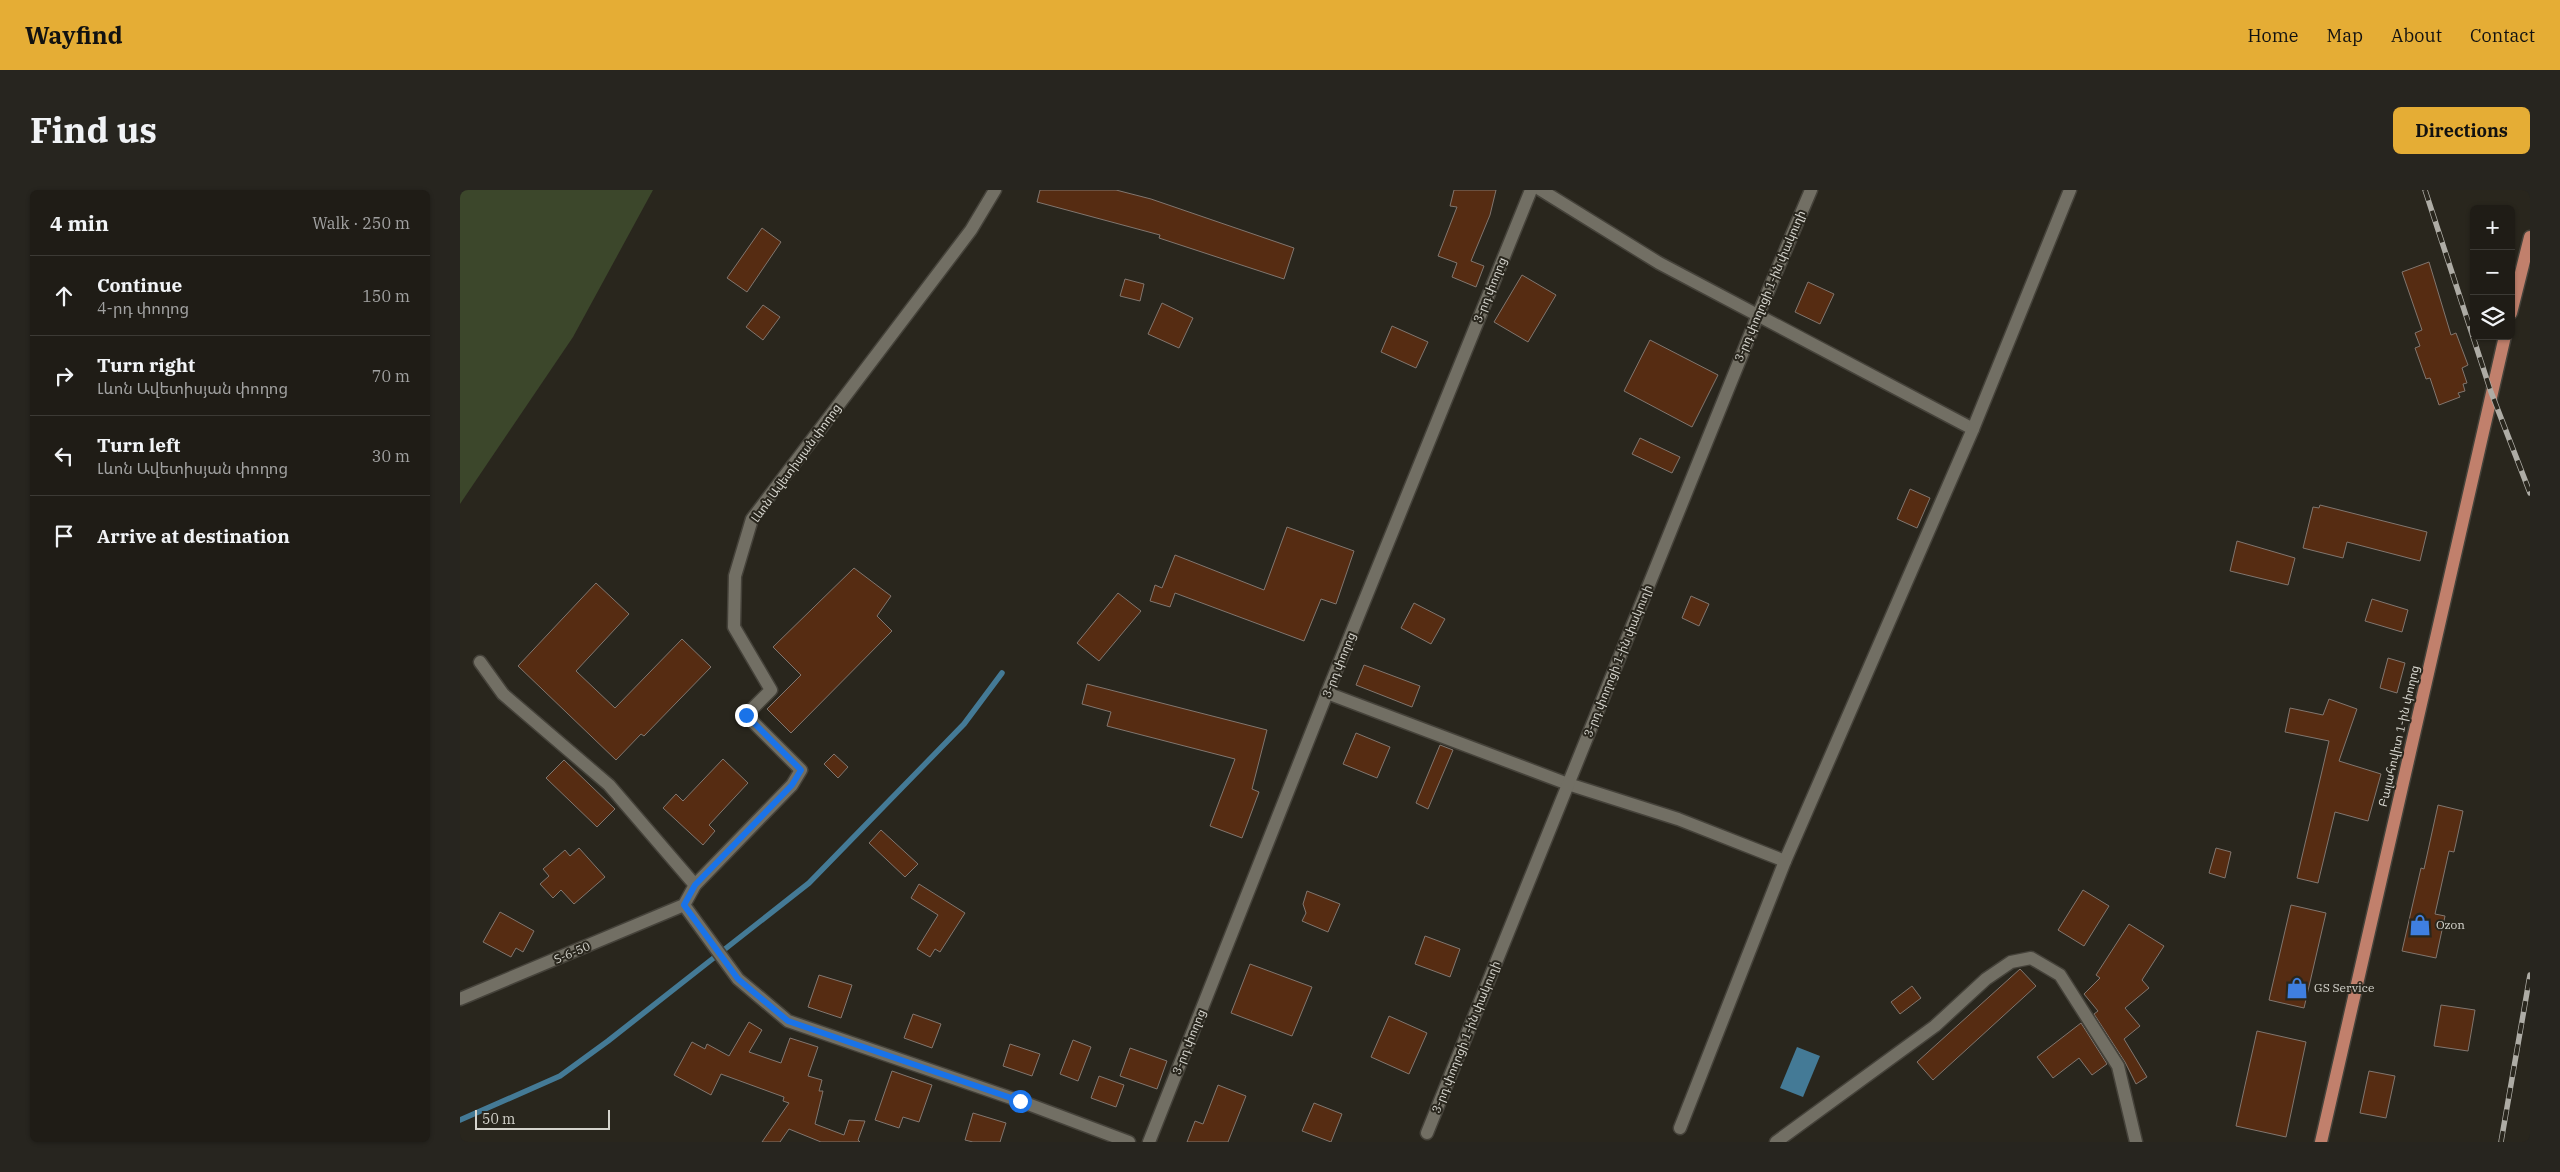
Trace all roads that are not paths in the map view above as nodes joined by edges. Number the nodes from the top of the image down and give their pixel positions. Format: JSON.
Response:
{"nodes":[{"id":1,"x":995,"y":190,"type":"edge"},
{"id":2,"x":1531,"y":190,"type":"edge"},
{"id":3,"x":1541,"y":190,"type":"edge"},
{"id":4,"x":1810,"y":190,"type":"edge"},
{"id":5,"x":2070,"y":190,"type":"edge"},
{"id":6,"x":2530,"y":237,"type":"edge"},
{"id":7,"x":2515,"y":297,"type":"edge"},
{"id":8,"x":1758,"y":315,"type":"junction"},
{"id":9,"x":2505,"y":340,"type":"edge"},
{"id":10,"x":1973,"y":428,"type":"junction"},
{"id":11,"x":480,"y":662,"type":"dead end"},
{"id":12,"x":1327,"y":694,"type":"junction"},
{"id":13,"x":1568,"y":784,"type":"junction"},
{"id":14,"x":1785,"y":861,"type":"junction"},
{"id":15,"x":695,"y":885,"type":"junction"},
{"id":16,"x":684,"y":905,"type":"junction"},
{"id":17,"x":460,"y":1000,"type":"edge"},
{"id":18,"x":1680,"y":1128,"type":"dead end"},
{"id":19,"x":1427,"y":1133,"type":"dead end"},
{"id":20,"x":1129,"y":1142,"type":"edge"},
{"id":21,"x":1149,"y":1142,"type":"edge"},
{"id":22,"x":1776,"y":1142,"type":"edge"},
{"id":23,"x":2136,"y":1142,"type":"edge"},
{"id":24,"x":2321,"y":1142,"type":"edge"}],
"edges":[{"from":1,"to":15,"type":"street","name":"Լևոն Ավետիսյան փողոց"},
{"from":2,"to":12,"type":"street","name":"3-րդ փողոց"},
{"from":3,"to":8,"type":"street"},
{"from":4,"to":8,"type":"street","name":"3-րդ փողոցի 1-ին փակուղի"},
{"from":5,"to":10,"type":"street"},
{"from":6,"to":7,"type":"main road"},
{"from":8,"to":10,"type":"street"},
{"from":8,"to":13,"type":"street","name":"3-րդ փողոցի 1-ին փակուղի"},
{"from":9,"to":24,"type":"main road","name":"Բալահովիտ 1-ին փողոց"},
{"from":10,"to":14,"type":"street"},
{"from":11,"to":15,"type":"street"},
{"from":12,"to":13,"type":"street"},
{"from":12,"to":21,"type":"street","name":"3-րդ փողոց"},
{"from":13,"to":14,"type":"street"},
{"from":13,"to":19,"type":"street","name":"3-րդ փողոցի 1-ին փակուղի"},
{"from":14,"to":18,"type":"street"},
{"from":15,"to":16,"type":"street","name":"Լևոն Ավետիսյան փողոց"},
{"from":16,"to":17,"type":"street","name":"Տ-6-50","number":"Տ-6-50"},
{"from":16,"to":20,"type":"street"},
{"from":22,"to":23,"type":"street"}]}
